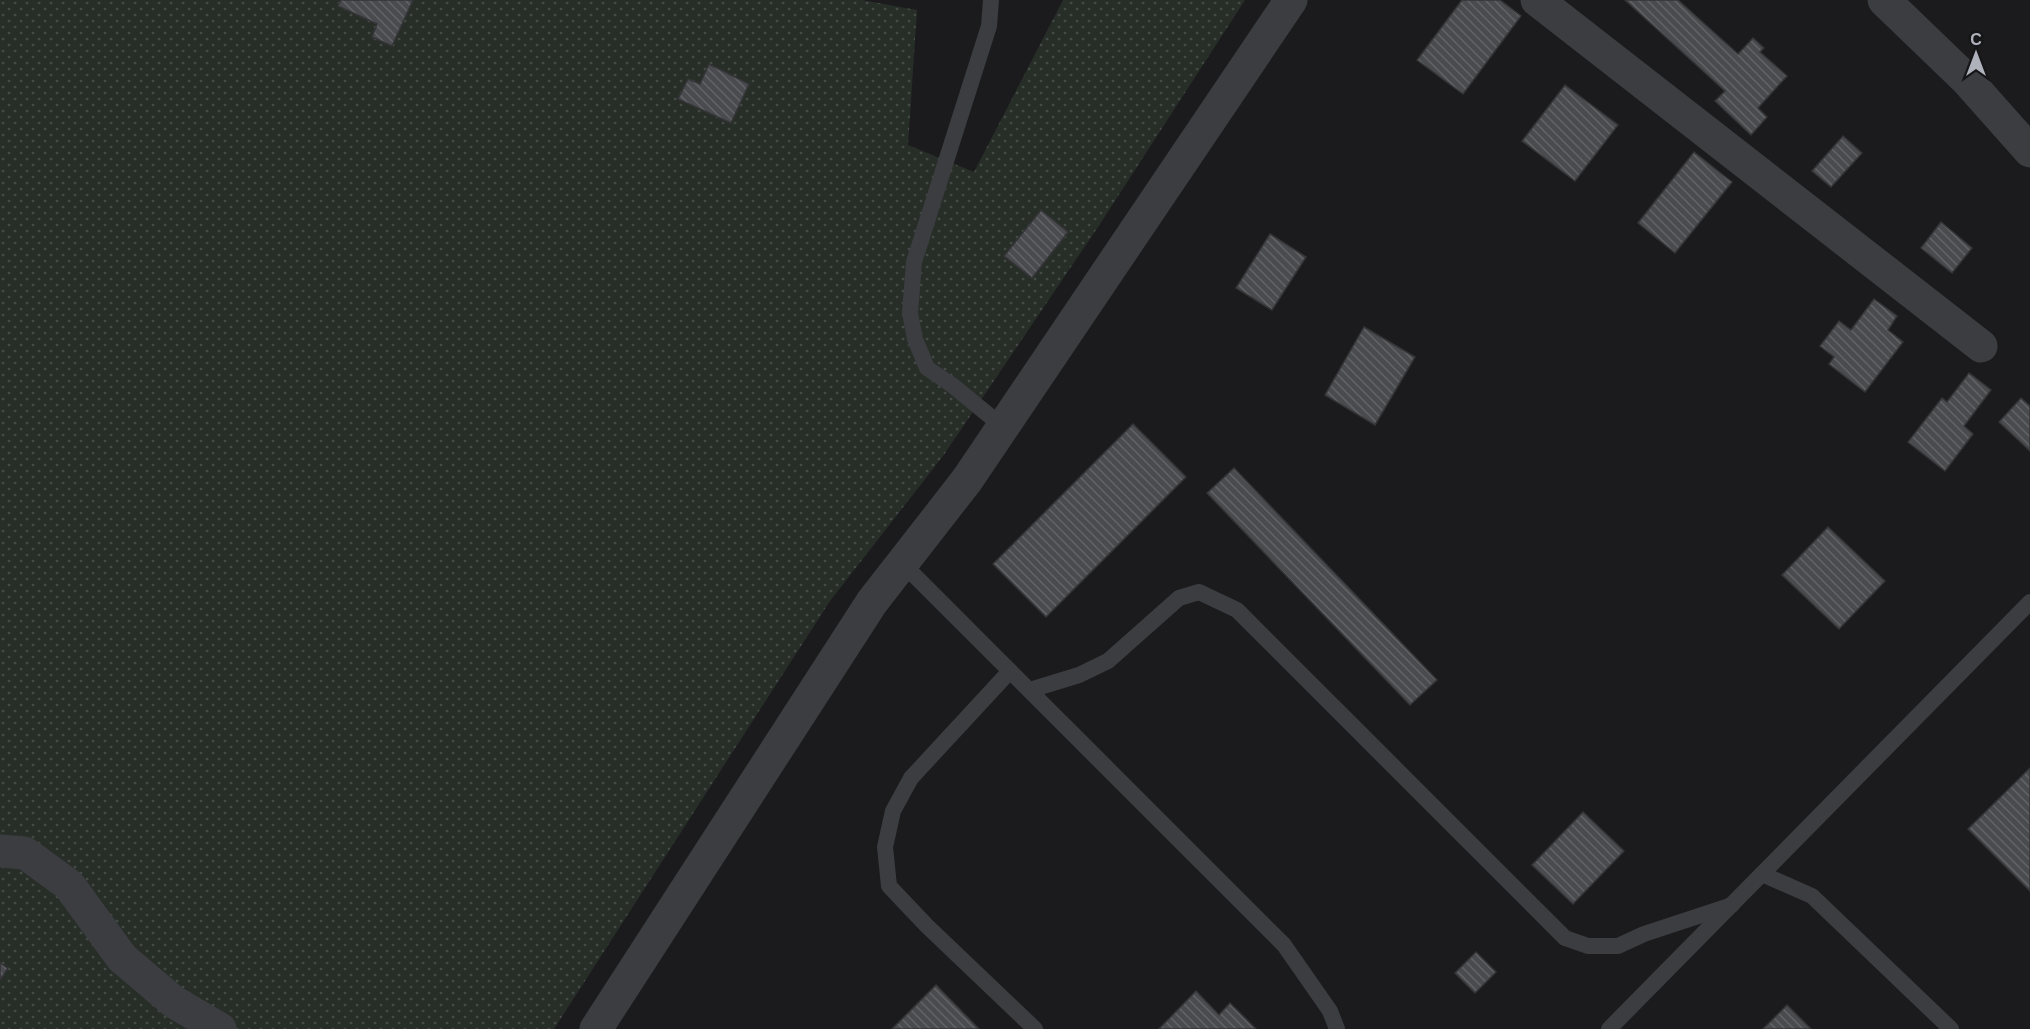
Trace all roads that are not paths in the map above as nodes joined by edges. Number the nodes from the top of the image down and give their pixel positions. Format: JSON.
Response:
{"nodes":[{"id":1,"x":991,"y":0,"type":"edge"},
{"id":2,"x":1291,"y":0,"type":"edge"},
{"id":3,"x":1537,"y":0,"type":"edge"},
{"id":4,"x":1884,"y":0,"type":"edge"},
{"id":5,"x":2030,"y":151,"type":"edge"},
{"id":6,"x":1981,"y":346,"type":"dead end"},
{"id":7,"x":1002,"y":426,"type":"junction"},
{"id":8,"x":902,"y":562,"type":"junction"},
{"id":9,"x":2030,"y":602,"type":"edge"},
{"id":10,"x":1010,"y":671,"type":"junction"},
{"id":11,"x":1030,"y":690,"type":"junction"},
{"id":12,"x":0,"y":851,"type":"edge"},
{"id":13,"x":1762,"y":874,"type":"junction"},
{"id":14,"x":1732,"y":905,"type":"junction"},
{"id":15,"x":220,"y":1029,"type":"edge"},
{"id":16,"x":596,"y":1029,"type":"edge"},
{"id":17,"x":1035,"y":1029,"type":"edge"},
{"id":18,"x":1337,"y":1029,"type":"edge"},
{"id":19,"x":1610,"y":1029,"type":"edge"},
{"id":20,"x":1951,"y":1029,"type":"edge"}],
"edges":[{"from":1,"to":7,"type":"lane"},
{"from":2,"to":7,"type":"street"},
{"from":3,"to":6,"type":"street"},
{"from":4,"to":5,"type":"street"},
{"from":7,"to":8,"type":"street"},
{"from":8,"to":10,"type":"lane"},
{"from":8,"to":16,"type":"street"},
{"from":9,"to":13,"type":"lane"},
{"from":10,"to":11,"type":"lane"},
{"from":10,"to":17,"type":"lane"},
{"from":11,"to":14,"type":"lane"},
{"from":11,"to":18,"type":"lane"},
{"from":12,"to":15,"type":"street"},
{"from":13,"to":14,"type":"lane"},
{"from":13,"to":20,"type":"lane"},
{"from":14,"to":19,"type":"lane"}]}
